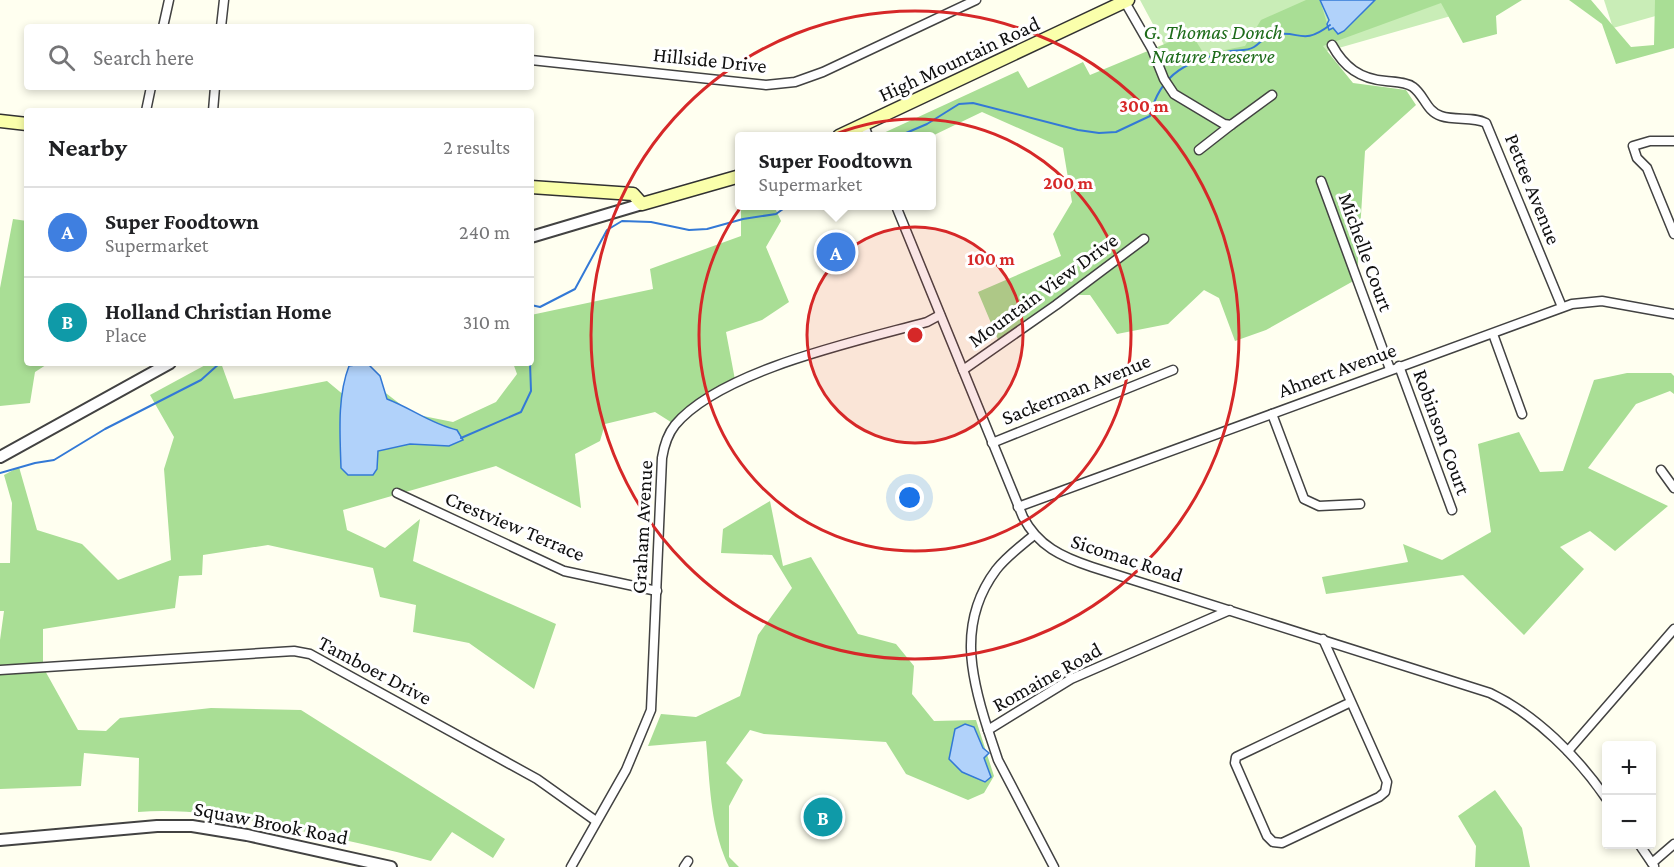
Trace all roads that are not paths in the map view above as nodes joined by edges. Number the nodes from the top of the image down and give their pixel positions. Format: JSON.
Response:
{"nodes":[{"id":1,"x":169,"y":0,"type":"edge"},
{"id":2,"x":224,"y":0,"type":"edge"},
{"id":3,"x":976,"y":0,"type":"edge"},
{"id":4,"x":1127,"y":1,"type":"edge"},
{"id":5,"x":164,"y":24,"type":"edge"},
{"id":6,"x":221,"y":24,"type":"edge"},
{"id":7,"x":1332,"y":45,"type":"dead end"},
{"id":8,"x":534,"y":60,"type":"edge"},
{"id":9,"x":150,"y":90,"type":"edge"},
{"id":10,"x":215,"y":90,"type":"edge"},
{"id":11,"x":1272,"y":95,"type":"dead end"},
{"id":12,"x":147,"y":108,"type":"edge"},
{"id":13,"x":213,"y":108,"type":"edge"},
{"id":14,"x":0,"y":121,"type":"edge"},
{"id":15,"x":24,"y":124,"type":"edge"},
{"id":16,"x":1231,"y":125,"type":"junction"},
{"id":17,"x":866,"y":131,"type":"edge"},
{"id":18,"x":1674,"y":141,"type":"edge"},
{"id":19,"x":1198,"y":150,"type":"dead end"},
{"id":20,"x":735,"y":177,"type":"edge"},
{"id":21,"x":1321,"y":181,"type":"dead end"},
{"id":22,"x":534,"y":187,"type":"edge"},
{"id":23,"x":642,"y":204,"type":"junction"},
{"id":24,"x":898,"y":210,"type":"edge"},
{"id":25,"x":1674,"y":234,"type":"edge"},
{"id":26,"x":534,"y":236,"type":"edge"},
{"id":27,"x":1144,"y":239,"type":"dead end"},
{"id":28,"x":1562,"y":307,"type":"junction"},
{"id":29,"x":1674,"y":314,"type":"edge"},
{"id":30,"x":940,"y":315,"type":"junction"},
{"id":31,"x":1493,"y":334,"type":"junction"},
{"id":32,"x":165,"y":366,"type":"edge"},
{"id":33,"x":1399,"y":366,"type":"junction"},
{"id":34,"x":1390,"y":369,"type":"junction"},
{"id":35,"x":963,"y":370,"type":"junction"},
{"id":36,"x":1173,"y":370,"type":"dead end"},
{"id":37,"x":1272,"y":414,"type":"junction"},
{"id":38,"x":1522,"y":414,"type":"dead end"},
{"id":39,"x":992,"y":443,"type":"junction"},
{"id":40,"x":0,"y":457,"type":"edge"},
{"id":41,"x":1661,"y":470,"type":"dead end"},
{"id":42,"x":1674,"y":488,"type":"edge"},
{"id":43,"x":397,"y":493,"type":"dead end"},
{"id":44,"x":1360,"y":504,"type":"dead end"},
{"id":45,"x":1018,"y":507,"type":"junction"},
{"id":46,"x":1452,"y":510,"type":"dead end"},
{"id":47,"x":1034,"y":535,"type":"junction"},
{"id":48,"x":657,"y":591,"type":"junction"},
{"id":49,"x":1230,"y":610,"type":"junction"},
{"id":50,"x":1674,"y":629,"type":"edge"},
{"id":51,"x":1323,"y":639,"type":"junction"},
{"id":52,"x":0,"y":670,"type":"edge"},
{"id":53,"x":1351,"y":702,"type":"junction"},
{"id":54,"x":988,"y":730,"type":"junction"},
{"id":55,"x":1568,"y":752,"type":"junction"},
{"id":56,"x":1604,"y":795,"type":"edge"},
{"id":57,"x":596,"y":821,"type":"junction"},
{"id":58,"x":0,"y":840,"type":"edge"},
{"id":59,"x":1674,"y":844,"type":"edge"},
{"id":60,"x":1643,"y":849,"type":"edge"},
{"id":61,"x":1654,"y":865,"type":"edge"},
{"id":62,"x":391,"y":867,"type":"edge"},
{"id":63,"x":571,"y":867,"type":"edge"},
{"id":64,"x":1054,"y":867,"type":"edge"}],
"edges":[{"from":1,"to":5,"type":"street"},
{"from":2,"to":6,"type":"street"},
{"from":3,"to":8,"type":"street","name":"Hillside Drive"},
{"from":4,"to":16,"type":"street"},
{"from":4,"to":17,"type":"main road","name":"High Mountain Road"},
{"from":7,"to":28,"type":"street","name":"Pettee Avenue"},
{"from":9,"to":12,"type":"street"},
{"from":10,"to":13,"type":"street"},
{"from":11,"to":16,"type":"street"},
{"from":14,"to":15,"type":"main road"},
{"from":16,"to":19,"type":"street"},
{"from":18,"to":25,"type":"street"},
{"from":20,"to":23,"type":"main road"},
{"from":21,"to":34,"type":"street","name":"Michelle Court"},
{"from":22,"to":23,"type":"main road"},
{"from":23,"to":26,"type":"street"},
{"from":24,"to":30,"type":"street","name":"Sicomac Road"},
{"from":27,"to":35,"type":"street","name":"Mountain View Drive"},
{"from":28,"to":29,"type":"street","name":"Ahnert Avenue"},
{"from":28,"to":31,"type":"street","name":"Ahnert Avenue"},
{"from":30,"to":35,"type":"street","name":"Sicomac Road"},
{"from":30,"to":48,"type":"street","name":"Graham Avenue"},
{"from":31,"to":33,"type":"street","name":"Ahnert Avenue"},
{"from":31,"to":38,"type":"street"},
{"from":32,"to":40,"type":"street"},
{"from":33,"to":34,"type":"street","name":"Ahnert Avenue"},
{"from":33,"to":46,"type":"street","name":"Robinson Court"},
{"from":34,"to":37,"type":"street","name":"Ahnert Avenue"},
{"from":35,"to":39,"type":"street","name":"Sicomac Road"},
{"from":36,"to":39,"type":"street","name":"Sackerman Avenue"},
{"from":37,"to":44,"type":"street"},
{"from":37,"to":45,"type":"street","name":"Ahnert Avenue"},
{"from":39,"to":45,"type":"street","name":"Sicomac Road"},
{"from":41,"to":42,"type":"street"},
{"from":43,"to":48,"type":"street","name":"Crestview Terrace"},
{"from":45,"to":47,"type":"street","name":"Sicomac Road"},
{"from":47,"to":49,"type":"street","name":"Sicomac Road"},
{"from":47,"to":54,"type":"street"},
{"from":48,"to":57,"type":"street","name":"Graham Avenue"},
{"from":49,"to":51,"type":"street","name":"Sicomac Road"},
{"from":49,"to":54,"type":"street","name":"Romaine Road"},
{"from":50,"to":55,"type":"street"},
{"from":51,"to":53,"type":"street"},
{"from":51,"to":55,"type":"street","name":"Sicomac Road"},
{"from":52,"to":57,"type":"street","name":"Tamboer Drive"},
{"from":53,"to":53,"type":"street"},
{"from":54,"to":64,"type":"street","name":"Romaine Road"},
{"from":55,"to":56,"type":"street","name":"Sicomac Road"},
{"from":57,"to":63,"type":"street","name":"Graham Avenue"},
{"from":58,"to":62,"type":"street","name":"Squaw Brook Road"},
{"from":59,"to":61,"type":"street"},
{"from":60,"to":61,"type":"street"}]}
